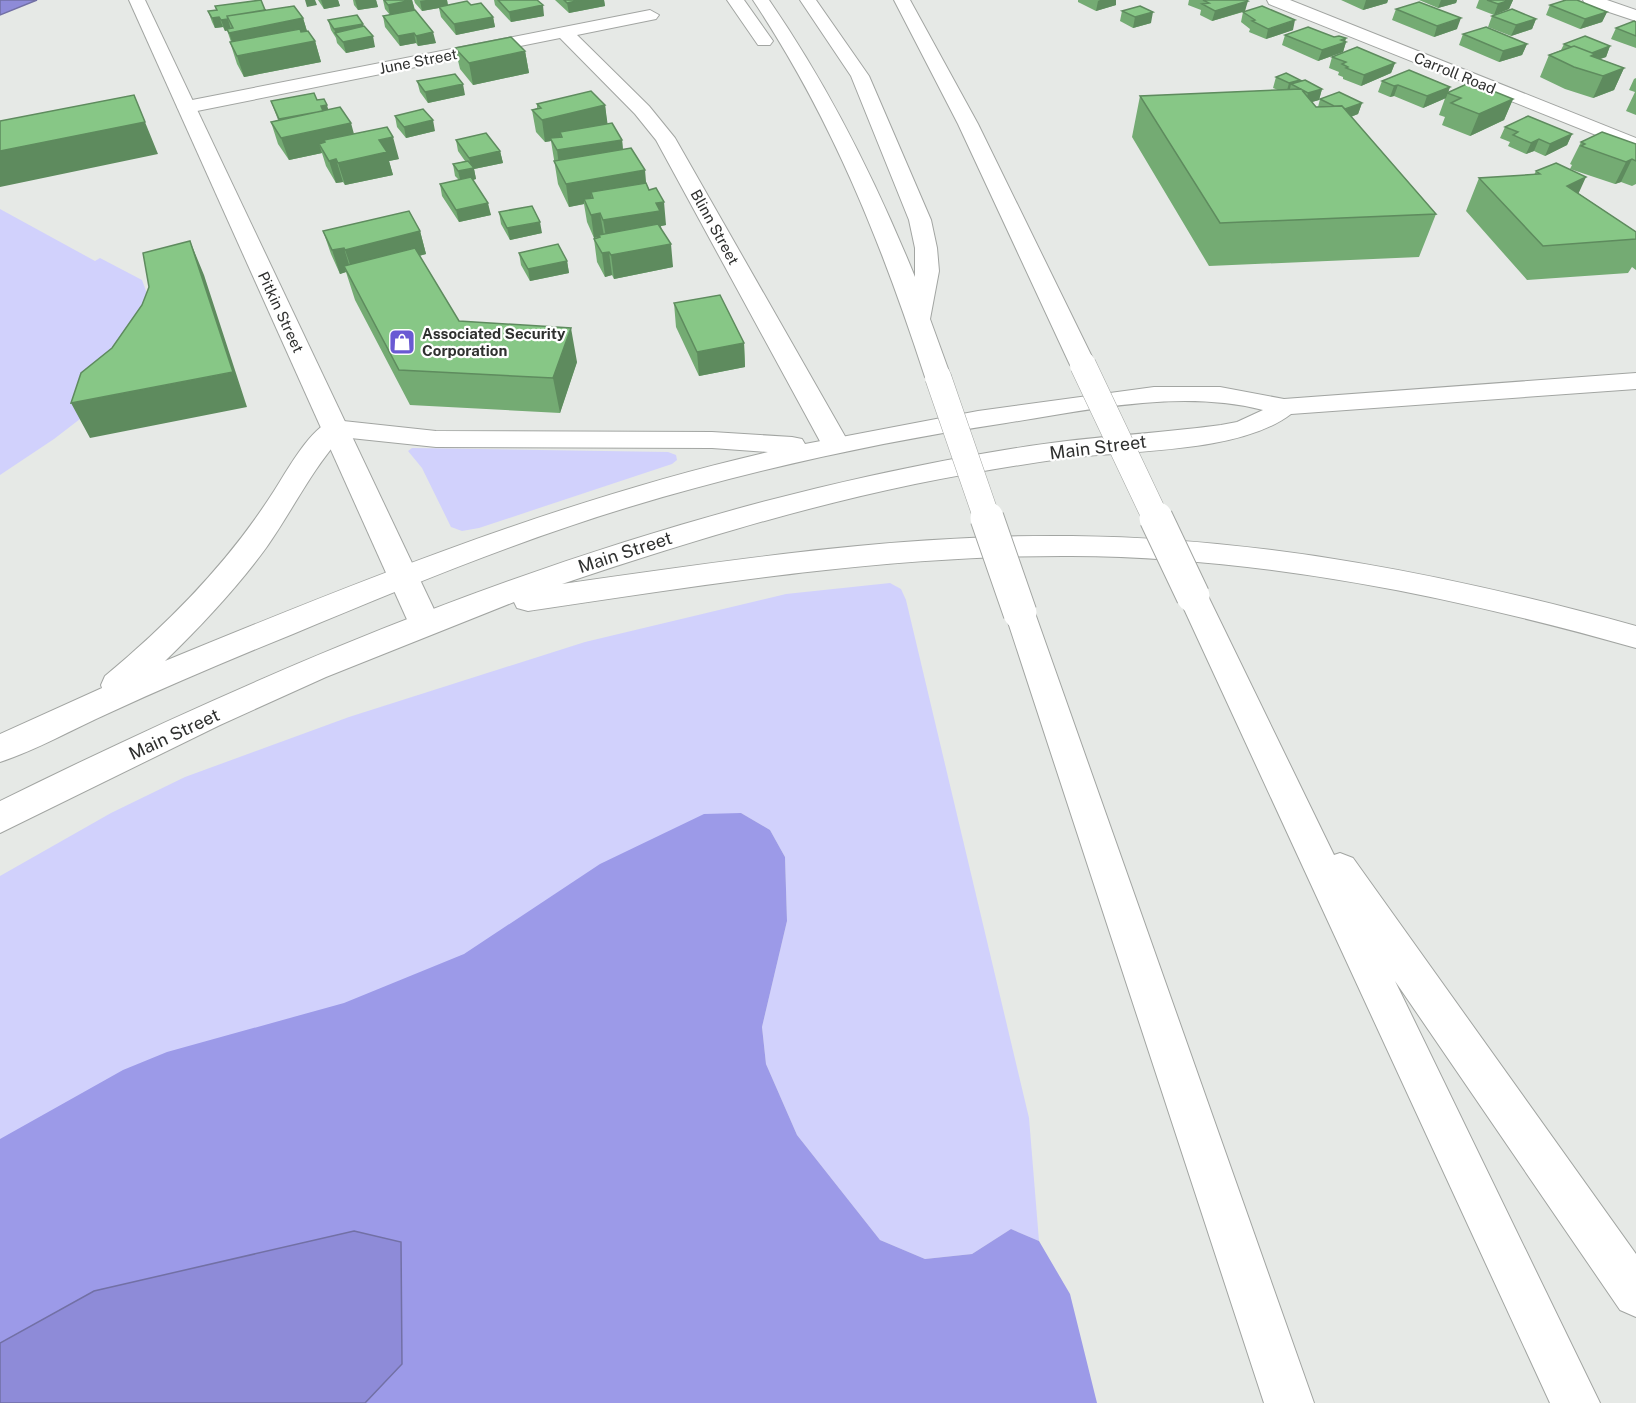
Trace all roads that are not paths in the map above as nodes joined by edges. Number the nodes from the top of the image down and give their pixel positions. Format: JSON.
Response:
{"nodes":[{"id":1,"x":137,"y":0,"type":"edge"},
{"id":2,"x":632,"y":0,"type":"edge"},
{"id":3,"x":735,"y":0,"type":"edge"},
{"id":4,"x":761,"y":0,"type":"edge"},
{"id":5,"x":808,"y":0,"type":"edge"},
{"id":6,"x":902,"y":0,"type":"edge"},
{"id":7,"x":1275,"y":0,"type":"edge"},
{"id":8,"x":1591,"y":0,"type":"edge"},
{"id":9,"x":1636,"y":16,"type":"edge"},
{"id":10,"x":564,"y":32,"type":"junction"},
{"id":11,"x":772,"y":53,"type":"dead end"},
{"id":12,"x":785,"y":72,"type":"dead end"},
{"id":13,"x":187,"y":107,"type":"junction"},
{"id":14,"x":1636,"y":145,"type":"edge"},
{"id":15,"x":873,"y":197,"type":"junction"},
{"id":16,"x":919,"y":319,"type":"junction"},
{"id":17,"x":1636,"y":381,"type":"edge"},
{"id":18,"x":1284,"y":407,"type":"junction"},
{"id":19,"x":334,"y":428,"type":"junction"},
{"id":20,"x":827,"y":447,"type":"junction"},
{"id":21,"x":403,"y":578,"type":"junction"},
{"id":22,"x":461,"y":609,"type":"junction"},
{"id":23,"x":425,"y":624,"type":"junction"},
{"id":24,"x":1636,"y":637,"type":"edge"},
{"id":25,"x":90,"y":707,"type":"junction"},
{"id":26,"x":0,"y":749,"type":"edge"},
{"id":27,"x":1286,"y":791,"type":"junction"},
{"id":28,"x":0,"y":818,"type":"edge"},
{"id":29,"x":1636,"y":1294,"type":"edge"},
{"id":30,"x":1289,"y":1403,"type":"edge"},
{"id":31,"x":1575,"y":1403,"type":"edge"}],
"edges":[{"from":1,"to":13,"type":"main road","name":"Pitkin Street"},
{"from":2,"to":10,"type":"main road","name":"June Street"},
{"from":3,"to":11,"type":"main road"},
{"from":4,"to":15,"type":"main road"},
{"from":5,"to":16,"type":"main road"},
{"from":6,"to":27,"type":"main road","bridge":true},
{"from":7,"to":14,"type":"main road","name":"Carroll Road"},
{"from":8,"to":9,"type":"main road"},
{"from":10,"to":13,"type":"main road","name":"June Street"},
{"from":10,"to":20,"type":"main road","name":"Blinn Street"},
{"from":12,"to":15,"type":"main road"},
{"from":13,"to":19,"type":"main road","name":"Pitkin Street"},
{"from":15,"to":16,"type":"main road"},
{"from":16,"to":30,"type":"main road","bridge":true},
{"from":17,"to":18,"type":"main road","name":"Main Street"},
{"from":18,"to":20,"type":"main road","name":"Main Street"},
{"from":18,"to":22,"type":"main road","name":"Main Street"},
{"from":19,"to":20,"type":"main road"},
{"from":19,"to":21,"type":"main road","name":"Pitkin Street"},
{"from":19,"to":25,"type":"main road"},
{"from":20,"to":21,"type":"main road","name":"Main Street"},
{"from":21,"to":23,"type":"main road","name":"Pitkin Street"},
{"from":21,"to":25,"type":"main road","name":"Main Street"},
{"from":22,"to":23,"type":"main road","name":"Main Street"},
{"from":22,"to":24,"type":"main road"},
{"from":23,"to":28,"type":"main road","name":"Main Street"},
{"from":25,"to":26,"type":"main road","name":"Main Street"},
{"from":27,"to":29,"type":"main road"},
{"from":27,"to":31,"type":"main road"}]}
